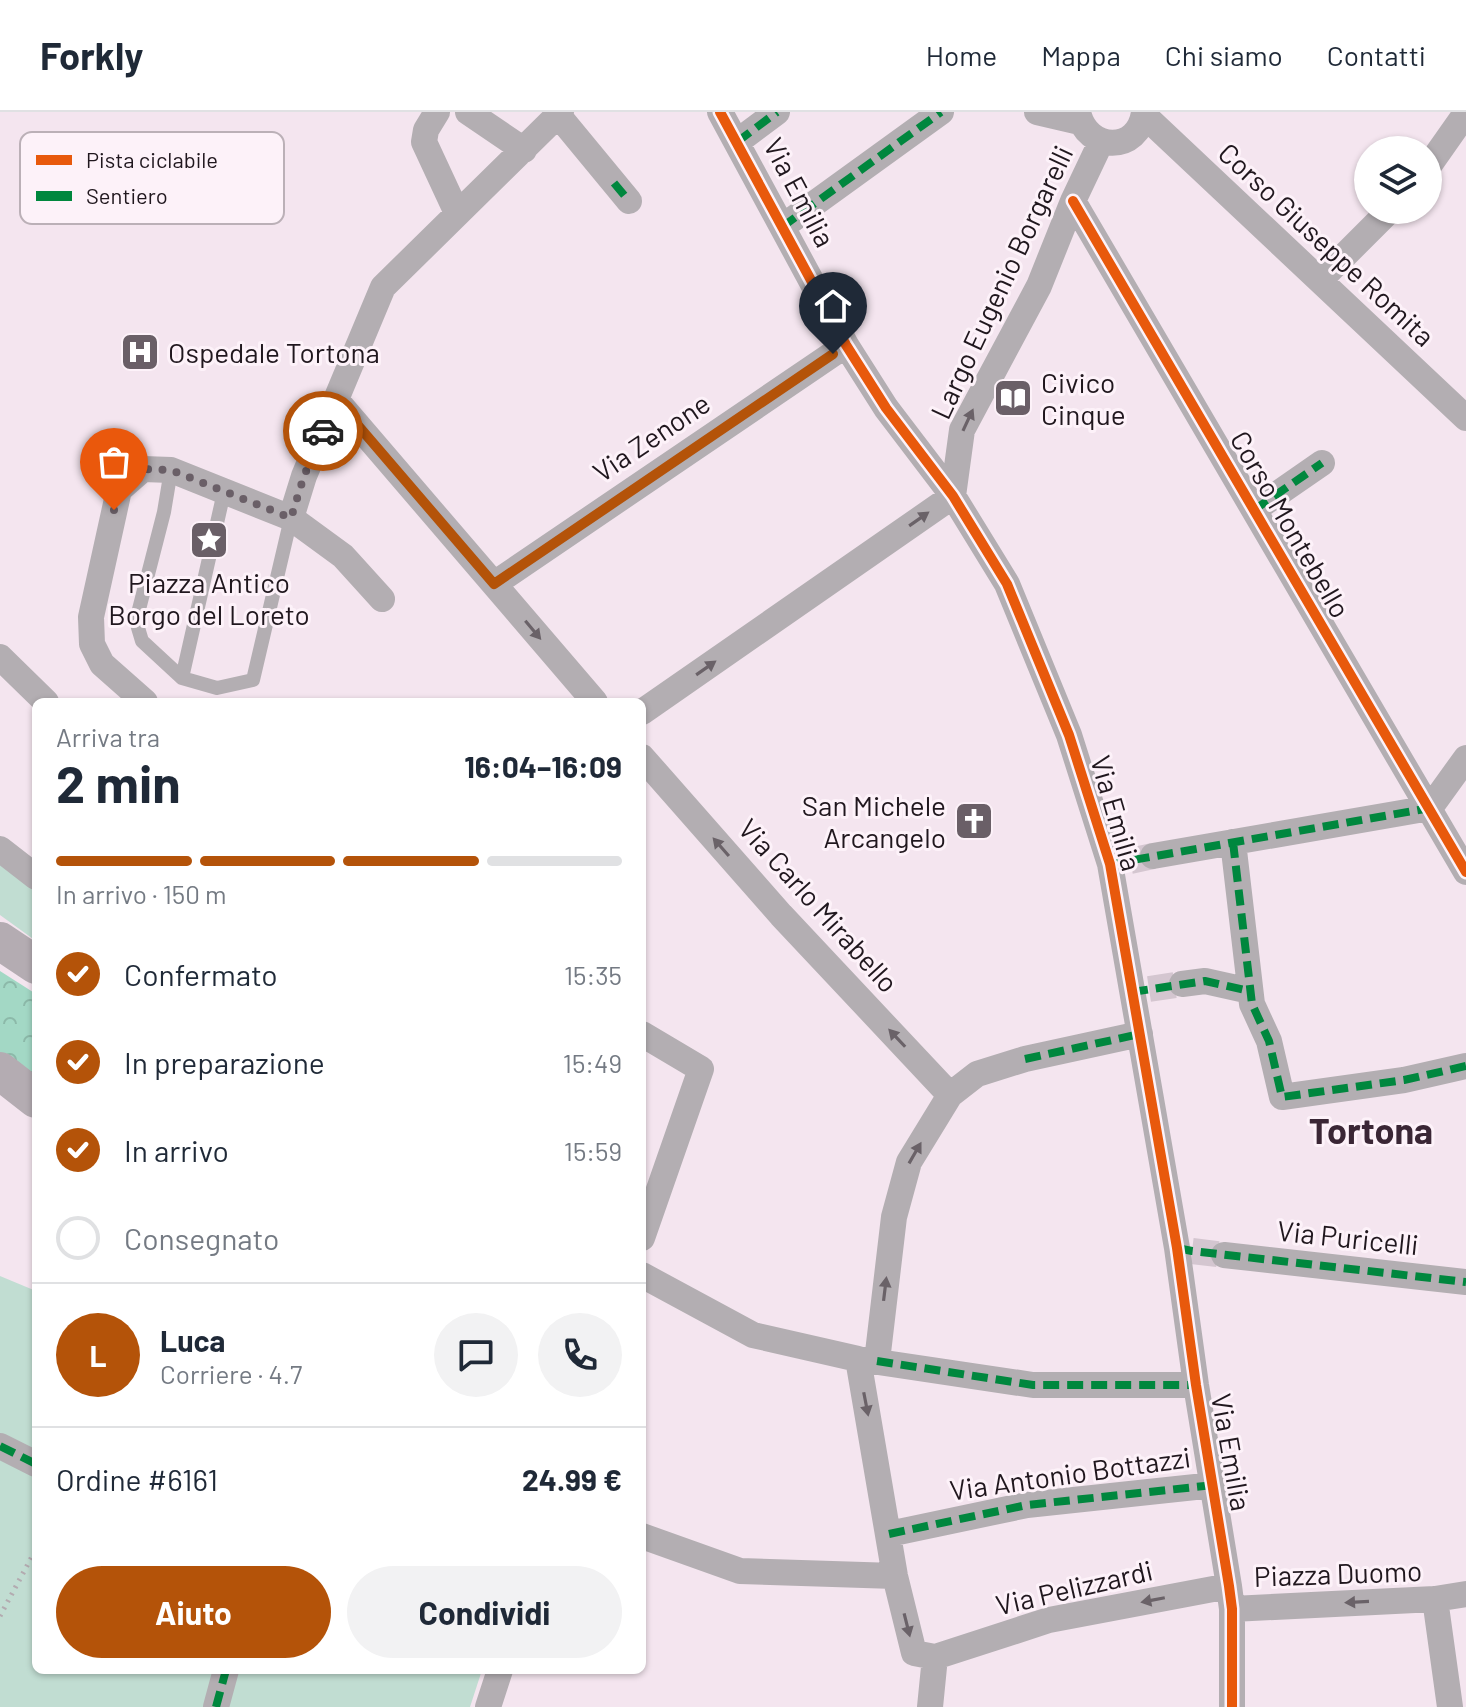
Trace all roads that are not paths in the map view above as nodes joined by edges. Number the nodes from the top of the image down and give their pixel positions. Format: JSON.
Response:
{"nodes":[{"id":1,"x":437,"y":112,"type":"edge"},
{"id":2,"x":468,"y":112,"type":"edge"},
{"id":3,"x":720,"y":112,"type":"edge"},
{"id":4,"x":777,"y":112,"type":"edge"},
{"id":5,"x":941,"y":112,"type":"edge"},
{"id":6,"x":1037,"y":112,"type":"edge"},
{"id":7,"x":1466,"y":113,"type":"edge"},
{"id":8,"x":560,"y":114,"type":"edge"},
{"id":9,"x":1144,"y":114,"type":"edge"},
{"id":10,"x":1079,"y":117,"type":"edge"},
{"id":11,"x":737,"y":142,"type":"junction"},
{"id":12,"x":1101,"y":142,"type":"junction"},
{"id":13,"x":1442,"y":147,"type":"edge"},
{"id":14,"x":524,"y":150,"type":"junction"},
{"id":15,"x":621,"y":192,"type":"dead end"},
{"id":16,"x":1073,"y":201,"type":"junction"},
{"id":17,"x":457,"y":213,"type":"junction"},
{"id":18,"x":1376,"y":224,"type":"edge"},
{"id":19,"x":782,"y":227,"type":"junction"},
{"id":20,"x":1320,"y":280,"type":"junction"},
{"id":21,"x":839,"y":350,"type":"junction"},
{"id":22,"x":337,"y":401,"type":"junction"},
{"id":23,"x":1466,"y":418,"type":"edge"},
{"id":24,"x":1322,"y":463,"type":"dead end"},
{"id":25,"x":171,"y":470,"type":"junction"},
{"id":26,"x":224,"y":492,"type":"junction"},
{"id":27,"x":953,"y":496,"type":"junction"},
{"id":28,"x":1254,"y":510,"type":"junction"},
{"id":29,"x":291,"y":518,"type":"junction"},
{"id":30,"x":494,"y":584,"type":"junction"},
{"id":31,"x":382,"y":599,"type":"dead end"},
{"id":32,"x":0,"y":657,"type":"edge"},
{"id":33,"x":182,"y":678,"type":"junction"},
{"id":34,"x":42,"y":698,"type":"edge"},
{"id":35,"x":140,"y":698,"type":"edge"},
{"id":36,"x":592,"y":698,"type":"edge"},
{"id":37,"x":646,"y":709,"type":"edge"},
{"id":38,"x":1466,"y":758,"type":"edge"},
{"id":39,"x":646,"y":762,"type":"edge"},
{"id":40,"x":1430,"y":808,"type":"junction"},
{"id":41,"x":1233,"y":842,"type":"junction"},
{"id":42,"x":0,"y":849,"type":"edge"},
{"id":43,"x":1131,"y":860,"type":"junction"},
{"id":44,"x":1466,"y":872,"type":"edge"},
{"id":45,"x":32,"y":874,"type":"edge"},
{"id":46,"x":0,"y":941,"type":"edge"},
{"id":47,"x":32,"y":962,"type":"edge"},
{"id":48,"x":1182,"y":984,"type":"tunnel mouth"},
{"id":49,"x":1250,"y":991,"type":"junction"},
{"id":50,"x":1140,"y":1034,"type":"junction"},
{"id":51,"x":646,"y":1036,"type":"edge"},
{"id":52,"x":1466,"y":1066,"type":"edge"},
{"id":53,"x":0,"y":1071,"type":"edge"},
{"id":54,"x":950,"y":1095,"type":"junction"},
{"id":55,"x":32,"y":1096,"type":"edge"},
{"id":56,"x":646,"y":1227,"type":"edge"},
{"id":57,"x":1224,"y":1255,"type":"tunnel mouth"},
{"id":58,"x":646,"y":1277,"type":"edge"},
{"id":59,"x":1466,"y":1282,"type":"edge"},
{"id":60,"x":867,"y":1360,"type":"junction"},
{"id":61,"x":1196,"y":1385,"type":"junction"},
{"id":62,"x":0,"y":1446,"type":"edge"},
{"id":63,"x":32,"y":1462,"type":"edge"},
{"id":64,"x":1214,"y":1485,"type":"junction"},
{"id":65,"x":889,"y":1534,"type":"junction"},
{"id":66,"x":646,"y":1537,"type":"edge"},
{"id":67,"x":895,"y":1576,"type":"junction"},
{"id":68,"x":1466,"y":1594,"type":"edge"},
{"id":69,"x":1231,"y":1597,"type":"junction"},
{"id":70,"x":1435,"y":1599,"type":"junction"},
{"id":71,"x":935,"y":1657,"type":"junction"},
{"id":72,"x":225,"y":1674,"type":"edge"},
{"id":73,"x":499,"y":1674,"type":"edge"},
{"id":74,"x":216,"y":1707,"type":"edge"},
{"id":75,"x":488,"y":1707,"type":"edge"},
{"id":76,"x":930,"y":1707,"type":"edge"},
{"id":77,"x":1232,"y":1707,"type":"edge"},
{"id":78,"x":1450,"y":1707,"type":"edge"}],
"edges":[{"from":1,"to":17,"type":"street"},
{"from":2,"to":14,"type":"street"},
{"from":3,"to":11,"type":"street","name":"Via Emilia"},
{"from":4,"to":11,"type":"street"},
{"from":5,"to":19,"type":"street"},
{"from":6,"to":10,"type":"street"},
{"from":7,"to":13,"type":"street"},
{"from":8,"to":14,"type":"street"},
{"from":8,"to":15,"type":"street"},
{"from":9,"to":12,"type":"street","name":"Largo Eugenio Borgarelli"},
{"from":9,"to":20,"type":"street","name":"Corso Giuseppe Romita"},
{"from":10,"to":12,"type":"street","name":"Largo Eugenio Borgarelli"},
{"from":11,"to":19,"type":"street","name":"Via Emilia"},
{"from":12,"to":16,"type":"street","name":"Largo Eugenio Borgarelli"},
{"from":14,"to":17,"type":"street"},
{"from":27,"to":16,"type":"street","name":"Largo Eugenio Borgarelli","one_way":true},
{"from":16,"to":28,"type":"street","name":"Corso Montebello"},
{"from":17,"to":22,"type":"street"},
{"from":18,"to":20,"type":"street"},
{"from":19,"to":21,"type":"street","name":"Via Emilia"},
{"from":20,"to":23,"type":"street","name":"Corso Giuseppe Romita"},
{"from":21,"to":27,"type":"street","name":"Via Emilia"},
{"from":21,"to":30,"type":"street","name":"Via Zenone"},
{"from":22,"to":29,"type":"street"},
{"from":22,"to":30,"type":"street"},
{"from":24,"to":28,"type":"street"},
{"from":25,"to":26,"type":"street"},
{"from":25,"to":33,"type":"lane"},
{"from":25,"to":35,"type":"street"},
{"from":26,"to":29,"type":"street"},
{"from":26,"to":33,"type":"lane"},
{"from":37,"to":27,"type":"street","one_way":true},
{"from":27,"to":43,"type":"street","name":"Via Emilia"},
{"from":28,"to":40,"type":"street","name":"Corso Montebello"},
{"from":29,"to":31,"type":"street"},
{"from":29,"to":33,"type":"lane"},
{"from":30,"to":36,"type":"street","one_way":true},
{"from":32,"to":34,"type":"street"},
{"from":38,"to":40,"type":"street"},
{"from":54,"to":39,"type":"street","name":"Via Carlo Mirabello","one_way":true},
{"from":40,"to":41,"type":"street"},
{"from":40,"to":44,"type":"street","name":"Corso Montebello"},
{"from":41,"to":43,"type":"street"},
{"from":41,"to":49,"type":"street"},
{"from":42,"to":45,"type":"street"},
{"from":43,"to":50,"type":"street","name":"Via Emilia"},
{"from":46,"to":47,"type":"street"},
{"from":48,"to":49,"type":"street"},
{"from":49,"to":52,"type":"street"},
{"from":50,"to":54,"type":"street"},
{"from":50,"to":61,"type":"street","name":"Via Emilia"},
{"from":51,"to":56,"type":"street"},
{"from":53,"to":55,"type":"street"},
{"from":60,"to":54,"type":"street","one_way":true},
{"from":57,"to":59,"type":"street","name":"Via Puricelli"},
{"from":58,"to":60,"type":"street"},
{"from":60,"to":61,"type":"street"},
{"from":60,"to":65,"type":"street","one_way":true},
{"from":61,"to":64,"type":"street","name":"Via Emilia"},
{"from":62,"to":63,"type":"street"},
{"from":64,"to":65,"type":"street","name":"Via Antonio Bottazzi"},
{"from":64,"to":69,"type":"street","name":"Via Emilia"},
{"from":65,"to":67,"type":"street"},
{"from":66,"to":67,"type":"street"},
{"from":67,"to":71,"type":"street","one_way":true},
{"from":68,"to":70,"type":"street"},
{"from":70,"to":69,"type":"street","name":"Piazza Duomo","one_way":true},
{"from":69,"to":71,"type":"street","name":"Via Pelizzardi","one_way":true},
{"from":69,"to":77,"type":"street","name":"Via Emilia"},
{"from":70,"to":78,"type":"street","name":"Piazza Duomo"},
{"from":71,"to":76,"type":"street"},
{"from":72,"to":74,"type":"street"},
{"from":73,"to":75,"type":"street"}]}
